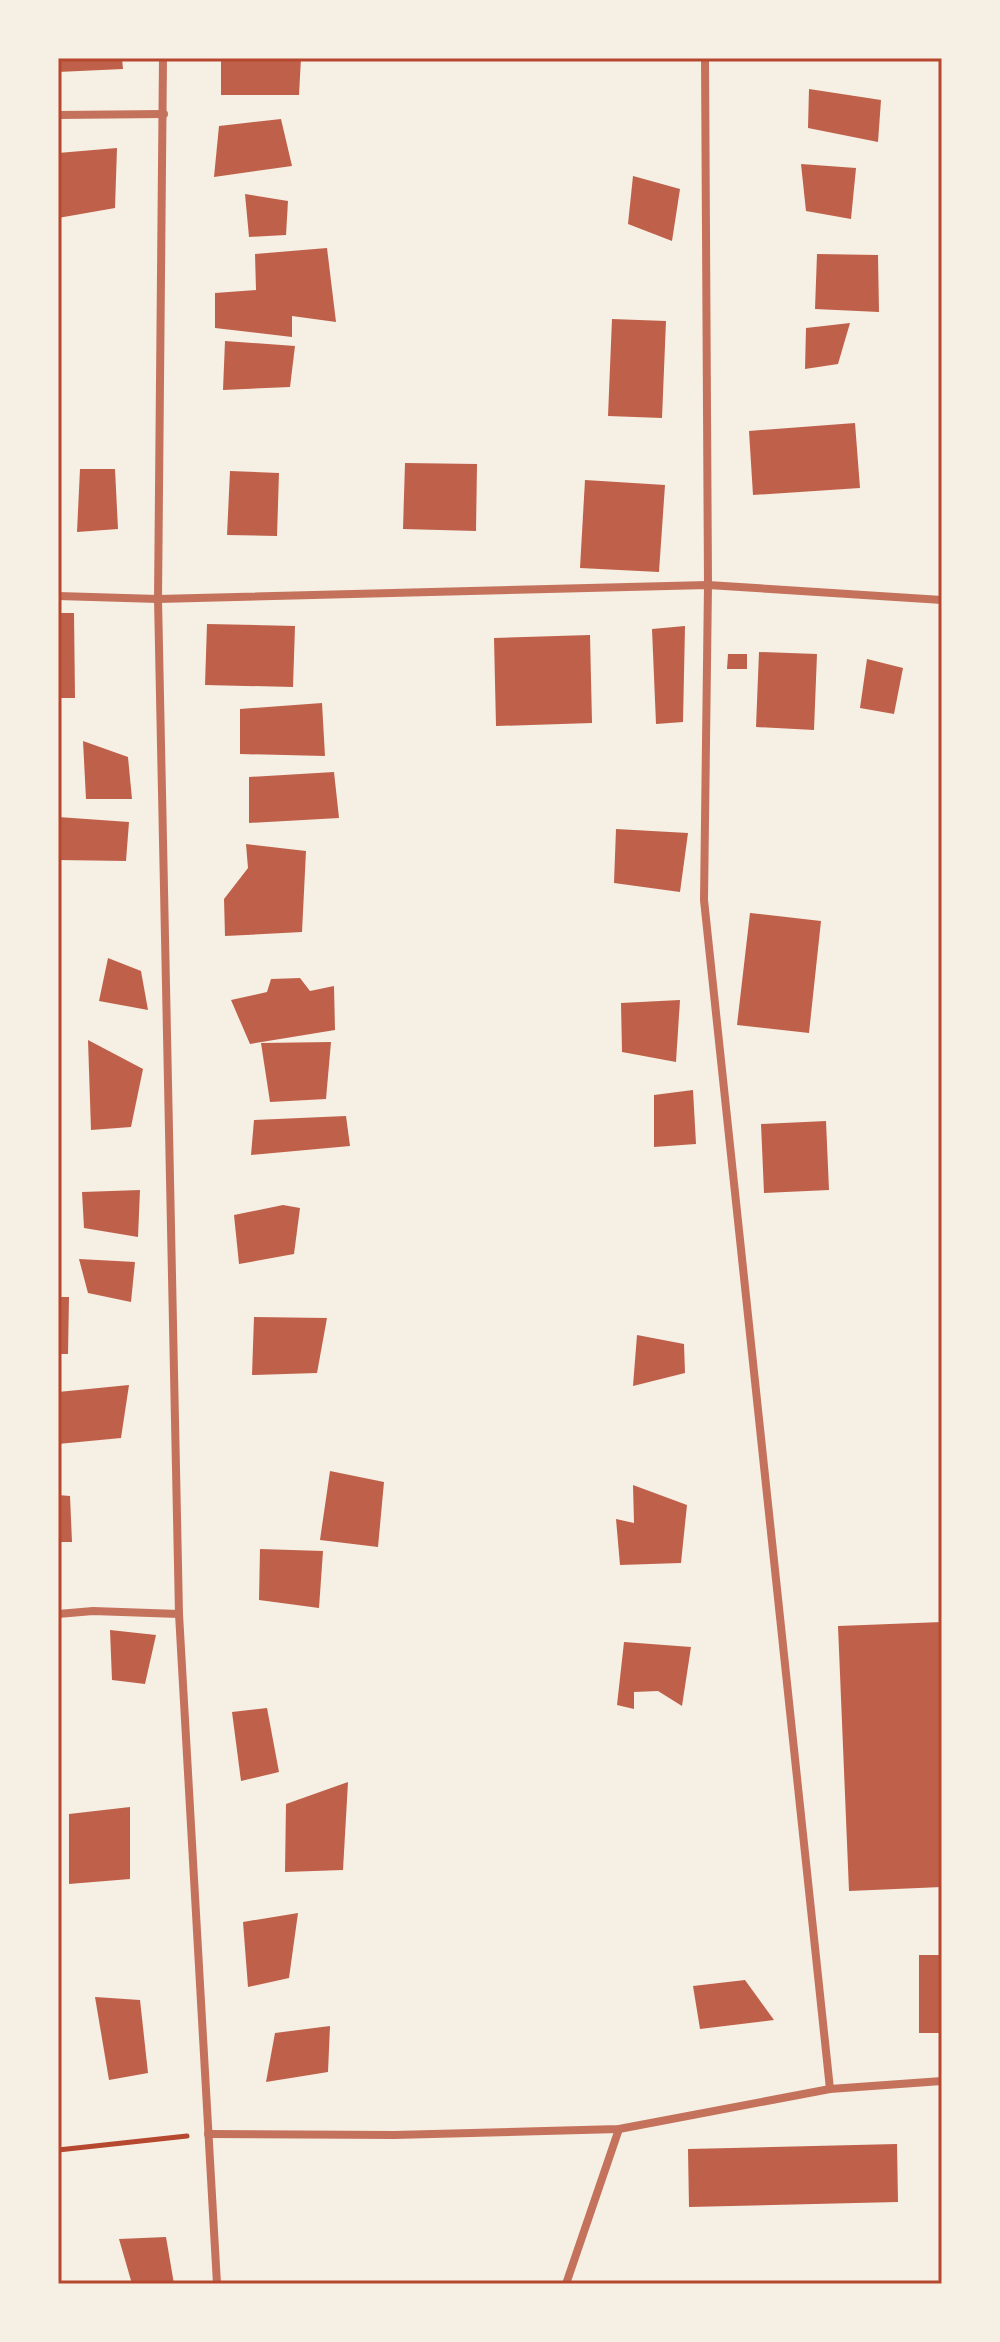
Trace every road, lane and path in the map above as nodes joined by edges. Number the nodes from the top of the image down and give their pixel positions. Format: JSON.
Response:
{"nodes":[{"id":1,"x":163,"y":58,"type":"edge"},
{"id":2,"x":705,"y":58,"type":"edge"},
{"id":3,"x":164,"y":114,"type":"junction"},
{"id":4,"x":58,"y":115,"type":"edge"},
{"id":5,"x":708,"y":585,"type":"junction"},
{"id":6,"x":58,"y":596,"type":"edge"},
{"id":7,"x":158,"y":599,"type":"junction"},
{"id":8,"x":942,"y":600,"type":"edge"},
{"id":9,"x":58,"y":1614,"type":"edge"},
{"id":10,"x":179,"y":1614,"type":"junction"},
{"id":11,"x":942,"y":2081,"type":"edge"},
{"id":12,"x":830,"y":2089,"type":"junction"},
{"id":13,"x":619,"y":2129,"type":"junction"},
{"id":14,"x":208,"y":2134,"type":"junction"},
{"id":15,"x":58,"y":2150,"type":"edge"},
{"id":16,"x":217,"y":2284,"type":"edge"},
{"id":17,"x":566,"y":2284,"type":"edge"}],
"edges":[{"from":1,"to":3,"type":"street"},
{"from":2,"to":5,"type":"street"},
{"from":3,"to":4,"type":"street"},
{"from":3,"to":7,"type":"street"},
{"from":5,"to":7,"type":"street"},
{"from":5,"to":8,"type":"street"},
{"from":5,"to":12,"type":"street"},
{"from":6,"to":7,"type":"street"},
{"from":7,"to":10,"type":"street"},
{"from":9,"to":10,"type":"street"},
{"from":10,"to":14,"type":"street"},
{"from":11,"to":12,"type":"street"},
{"from":12,"to":13,"type":"street"},
{"from":13,"to":14,"type":"street"},
{"from":13,"to":17,"type":"street"},
{"from":14,"to":15,"type":"path"},
{"from":14,"to":16,"type":"street"}]}
